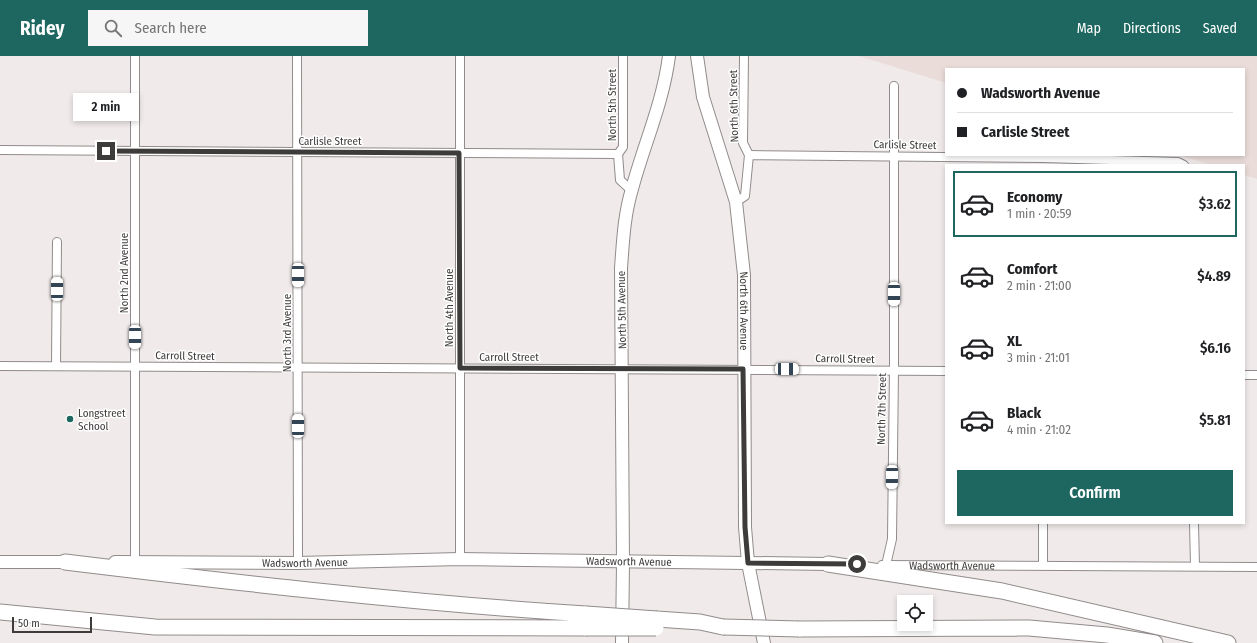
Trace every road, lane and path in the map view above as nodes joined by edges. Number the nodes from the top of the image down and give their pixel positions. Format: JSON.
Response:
{"nodes":[{"id":1,"x":135,"y":56,"type":"edge"},
{"id":2,"x":297,"y":56,"type":"edge"},
{"id":3,"x":460,"y":56,"type":"edge"},
{"id":4,"x":623,"y":56,"type":"edge"},
{"id":5,"x":669,"y":56,"type":"edge"},
{"id":6,"x":696,"y":56,"type":"edge"},
{"id":7,"x":744,"y":56,"type":"edge"},
{"id":8,"x":894,"y":86,"type":"dead end"},
{"id":9,"x":0,"y":150,"type":"edge"},
{"id":10,"x":135,"y":152,"type":"junction"},
{"id":11,"x":297,"y":152,"type":"junction"},
{"id":12,"x":459,"y":153,"type":"junction"},
{"id":13,"x":618,"y":154,"type":"junction"},
{"id":14,"x":749,"y":155,"type":"junction"},
{"id":15,"x":892,"y":156,"type":"junction"},
{"id":16,"x":1043,"y":159,"type":"edge"},
{"id":17,"x":1182,"y":164,"type":"edge"},
{"id":18,"x":631,"y":190,"type":"junction"},
{"id":19,"x":736,"y":202,"type":"junction"},
{"id":20,"x":57,"y":242,"type":"dead end"},
{"id":21,"x":0,"y":366,"type":"edge"},
{"id":22,"x":56,"y":366,"type":"junction"},
{"id":23,"x":135,"y":366,"type":"junction"},
{"id":24,"x":298,"y":368,"type":"junction"},
{"id":25,"x":460,"y":368,"type":"junction"},
{"id":26,"x":623,"y":369,"type":"junction"},
{"id":27,"x":743,"y":369,"type":"junction"},
{"id":28,"x":894,"y":370,"type":"junction"},
{"id":29,"x":945,"y":371,"type":"edge"},
{"id":30,"x":1245,"y":375,"type":"edge"},
{"id":31,"x":1257,"y":375,"type":"edge"},
{"id":32,"x":1043,"y":524,"type":"edge"},
{"id":33,"x":1194,"y":524,"type":"edge"},
{"id":34,"x":460,"y":560,"type":"junction"},
{"id":35,"x":0,"y":562,"type":"edge"},
{"id":36,"x":65,"y":562,"type":"junction"},
{"id":37,"x":135,"y":562,"type":"junction"},
{"id":38,"x":298,"y":563,"type":"junction"},
{"id":39,"x":623,"y":563,"type":"junction"},
{"id":40,"x":748,"y":563,"type":"junction"},
{"id":41,"x":828,"y":564,"type":"junction"},
{"id":42,"x":886,"y":565,"type":"junction"},
{"id":43,"x":1043,"y":565,"type":"junction"},
{"id":44,"x":1195,"y":566,"type":"junction"},
{"id":45,"x":1257,"y":567,"type":"edge"},
{"id":46,"x":0,"y":612,"type":"edge"},
{"id":47,"x":586,"y":621,"type":"junction"},
{"id":48,"x":622,"y":643,"type":"edge"},
{"id":49,"x":764,"y":643,"type":"edge"},
{"id":50,"x":1155,"y":643,"type":"edge"},
{"id":51,"x":1228,"y":643,"type":"edge"}],
"edges":[{"from":1,"to":10,"type":"street","name":"North 2nd Avenue"},
{"from":2,"to":11,"type":"street","name":"North 3rd Avenue"},
{"from":3,"to":12,"type":"street","name":"North 4th Avenue"},
{"from":4,"to":13,"type":"street","name":"North 5th Street"},
{"from":5,"to":18,"type":"street","name":"North 5th Avenue"},
{"from":6,"to":19,"type":"street","name":"North 6th Avenue"},
{"from":7,"to":14,"type":"street","name":"North 6th Street"},
{"from":8,"to":15,"type":"street","name":"North 7th Street"},
{"from":9,"to":10,"type":"street","name":"Carlisle Street"},
{"from":10,"to":11,"type":"street","name":"Carlisle Street"},
{"from":10,"to":23,"type":"street","name":"North 2nd Avenue"},
{"from":11,"to":12,"type":"street","name":"Carlisle Street"},
{"from":11,"to":24,"type":"street","name":"North 3rd Avenue"},
{"from":12,"to":13,"type":"street","name":"Carlisle Street"},
{"from":12,"to":25,"type":"street","name":"North 4th Avenue"},
{"from":13,"to":18,"type":"street"},
{"from":14,"to":15,"type":"street","name":"Carlisle Street"},
{"from":14,"to":19,"type":"street"},
{"from":15,"to":16,"type":"street","name":"Carlisle Street"},
{"from":15,"to":28,"type":"street","name":"North 7th Street"},
{"from":16,"to":17,"type":"street","name":"Carlisle Street"},
{"from":18,"to":26,"type":"street","name":"North 5th Avenue"},
{"from":19,"to":27,"type":"street","name":"North 6th Avenue"},
{"from":20,"to":22,"type":"street"},
{"from":21,"to":22,"type":"street","name":"Carroll Street"},
{"from":22,"to":23,"type":"street","name":"Carroll Street"},
{"from":23,"to":24,"type":"street","name":"Carroll Street"},
{"from":23,"to":37,"type":"street","name":"North 2nd Avenue"},
{"from":24,"to":25,"type":"street","name":"Carroll Street"},
{"from":24,"to":38,"type":"street","name":"North 3rd Avenue"},
{"from":25,"to":26,"type":"street","name":"Carroll Street"},
{"from":25,"to":34,"type":"street","name":"North 4th Avenue"},
{"from":26,"to":27,"type":"street","name":"Carroll Street"},
{"from":26,"to":39,"type":"street","name":"North 5th Avenue"},
{"from":27,"to":28,"type":"street","name":"Carroll Street"},
{"from":27,"to":40,"type":"street","name":"North 6th Avenue"},
{"from":28,"to":29,"type":"street","name":"Carroll Street"},
{"from":28,"to":42,"type":"street","name":"North 7th Street"},
{"from":30,"to":31,"type":"street"},
{"from":32,"to":43,"type":"street"},
{"from":33,"to":44,"type":"street"},
{"from":34,"to":38,"type":"street","name":"Wadsworth Avenue"},
{"from":34,"to":39,"type":"street","name":"Wadsworth Avenue"},
{"from":35,"to":36,"type":"street","name":"Wadsworth Avenue"},
{"from":36,"to":37,"type":"street","name":"Wadsworth Avenue"},
{"from":36,"to":47,"type":"highway"},
{"from":37,"to":38,"type":"street","name":"Wadsworth Avenue"},
{"from":39,"to":40,"type":"street","name":"Wadsworth Avenue"},
{"from":39,"to":48,"type":"street","name":"North 5th Avenue"},
{"from":40,"to":41,"type":"street","name":"Wadsworth Avenue"},
{"from":40,"to":49,"type":"street","name":"North 6th Avenue"},
{"from":41,"to":42,"type":"street","name":"Wadsworth Avenue"},
{"from":41,"to":51,"type":"highway"},
{"from":42,"to":43,"type":"street","name":"Wadsworth Avenue"},
{"from":43,"to":44,"type":"street","name":"Wadsworth Avenue"},
{"from":44,"to":45,"type":"street","name":"Wadsworth Avenue"},
{"from":46,"to":47,"type":"highway"},
{"from":47,"to":50,"type":"highway","bridge":true}]}
